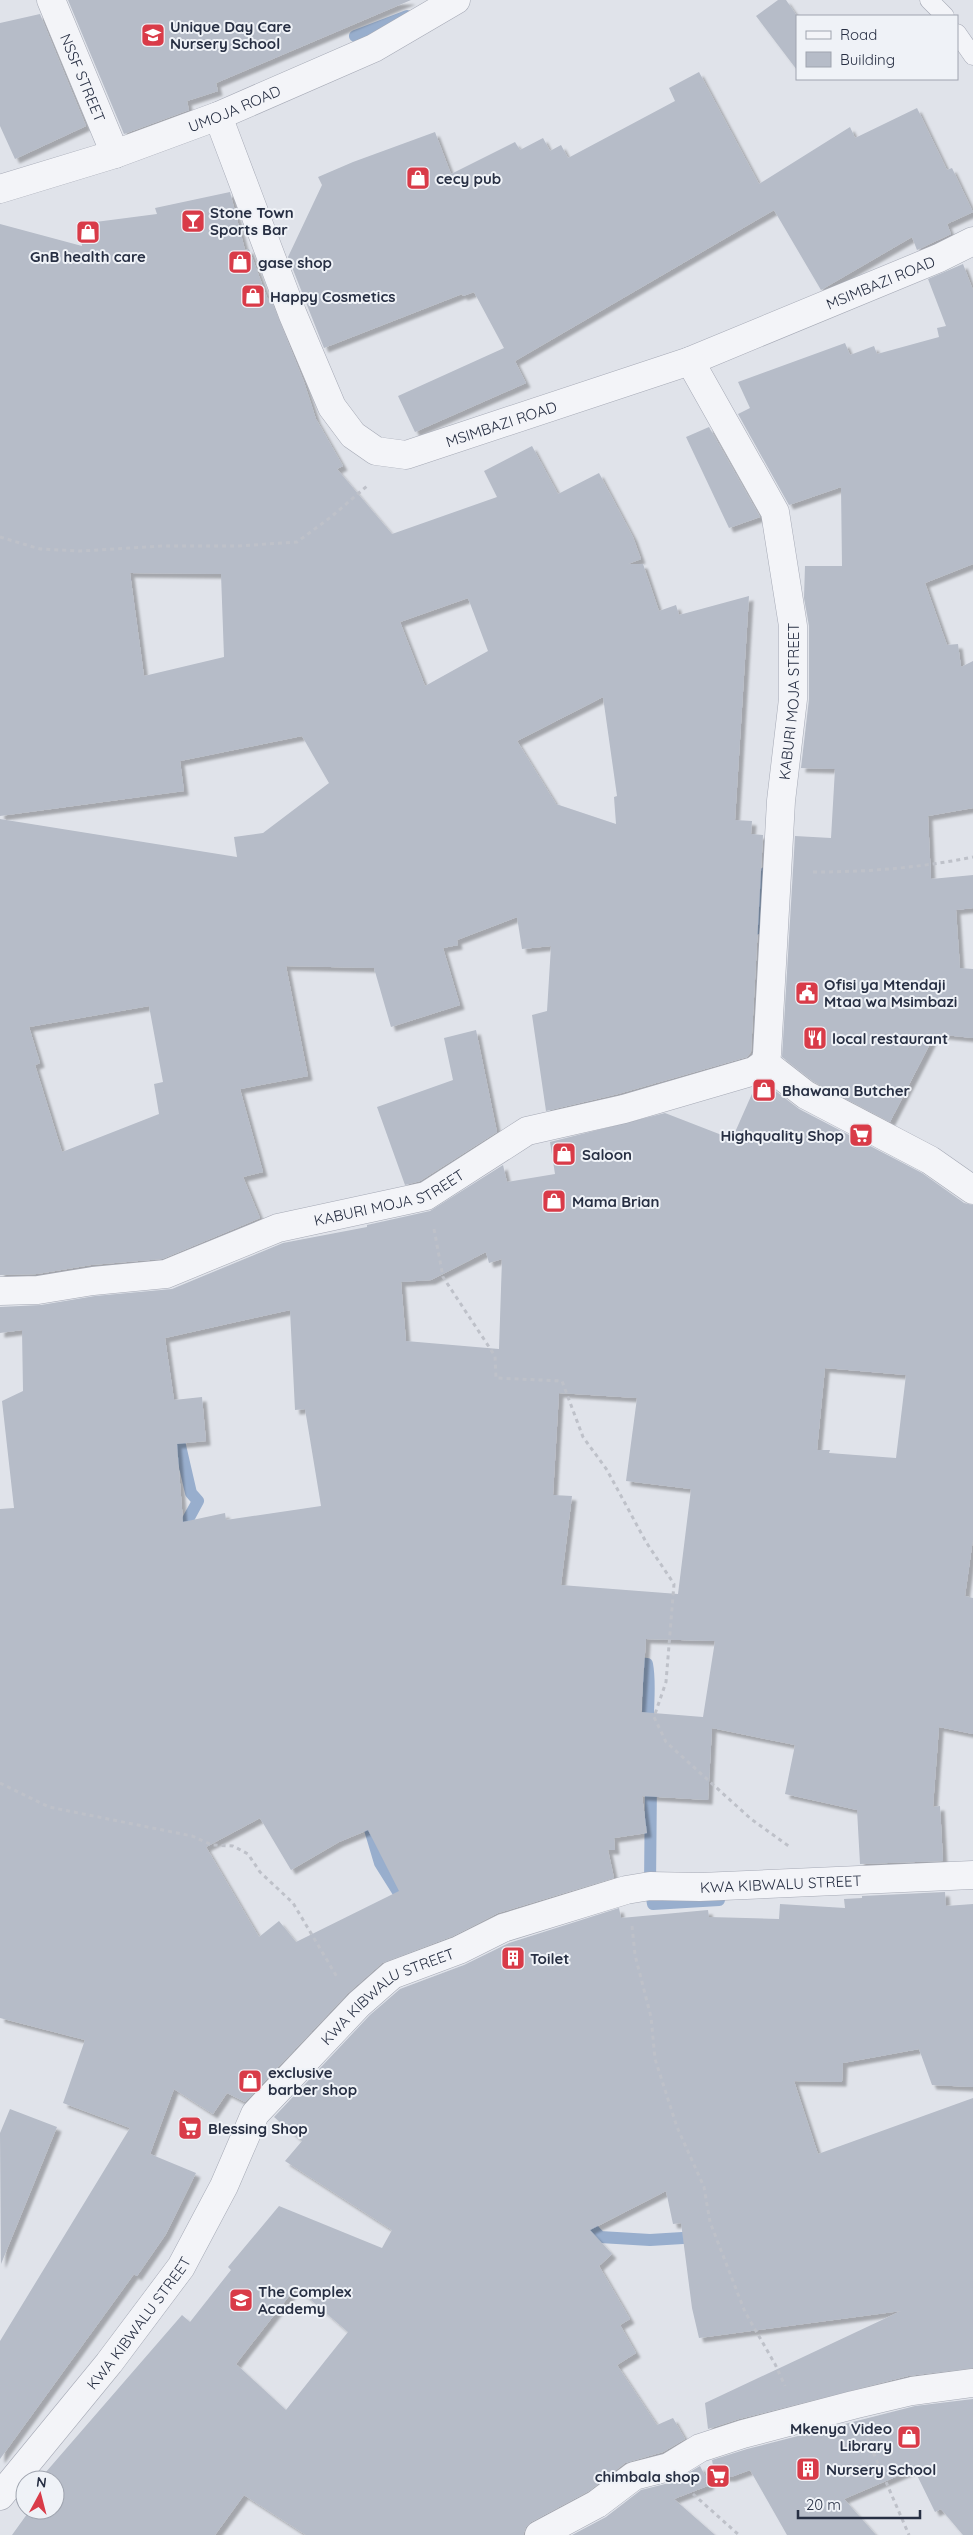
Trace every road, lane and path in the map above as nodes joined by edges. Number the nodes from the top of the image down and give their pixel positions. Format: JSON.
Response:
{"nodes":[{"id":1,"x":51,"y":0,"type":"edge"},
{"id":2,"x":456,"y":0,"type":"edge"},
{"id":3,"x":929,"y":0,"type":"edge"},
{"id":4,"x":944,"y":15,"type":"edge"},
{"id":5,"x":958,"y":34,"type":"edge"},
{"id":6,"x":973,"y":56,"type":"edge"},
{"id":7,"x":218,"y":116,"type":"junction"},
{"id":8,"x":115,"y":154,"type":"junction"},
{"id":9,"x":0,"y":189,"type":"edge"},
{"id":10,"x":973,"y":240,"type":"edge"},
{"id":11,"x":690,"y":361,"type":"junction"},
{"id":12,"x":376,"y":452,"type":"junction"},
{"id":13,"x":0,"y":538,"type":"edge"},
{"id":14,"x":973,"y":858,"type":"edge"},
{"id":15,"x":777,"y":872,"type":"junction"},
{"id":16,"x":765,"y":1063,"type":"junction"},
{"id":17,"x":973,"y":1190,"type":"edge"},
{"id":18,"x":426,"y":1196,"type":"junction"},
{"id":19,"x":0,"y":1291,"type":"edge"},
{"id":20,"x":0,"y":1783,"type":"edge"},
{"id":21,"x":973,"y":1875,"type":"edge"},
{"id":22,"x":835,"y":1880,"type":"junction"},
{"id":23,"x":626,"y":1890,"type":"junction"},
{"id":24,"x":359,"y":2004,"type":"junction"},
{"id":25,"x":973,"y":2383,"type":"edge"},
{"id":26,"x":853,"y":2405,"type":"junction"},
{"id":27,"x":800,"y":2421,"type":"junction"},
{"id":28,"x":669,"y":2467,"type":"junction"},
{"id":29,"x":0,"y":2496,"type":"edge"},
{"id":30,"x":539,"y":2535,"type":"edge"},
{"id":31,"x":739,"y":2535,"type":"edge"},
{"id":32,"x":909,"y":2535,"type":"edge"}],
"edges":[{"from":1,"to":8,"type":"street","name":"NSSF STREET"},
{"from":2,"to":7,"type":"street","name":"UMOJA ROAD"},
{"from":3,"to":4,"type":"lane"},
{"from":5,"to":6,"type":"lane"},
{"from":7,"to":8,"type":"street","name":"UMOJA ROAD"},
{"from":7,"to":12,"type":"street","name":"MSIMBAZI ROAD"},
{"from":8,"to":9,"type":"street","name":"UMOJA ROAD"},
{"from":10,"to":11,"type":"street","name":"MSIMBAZI ROAD"},
{"from":11,"to":12,"type":"street","name":"MSIMBAZI ROAD"},
{"from":11,"to":15,"type":"street","name":"KABURI MOJA STREET"},
{"from":12,"to":13,"type":"path"},
{"from":14,"to":15,"type":"path"},
{"from":15,"to":16,"type":"street","name":"KABURI MOJA STREET"},
{"from":16,"to":17,"type":"street"},
{"from":16,"to":18,"type":"street","name":"KABURI MOJA STREET"},
{"from":18,"to":19,"type":"street","name":"KABURI MOJA STREET"},
{"from":18,"to":22,"type":"path"},
{"from":20,"to":24,"type":"path"},
{"from":21,"to":22,"type":"street","name":"KWA KIBWALU STREET"},
{"from":22,"to":23,"type":"street","name":"KWA KIBWALU STREET"},
{"from":23,"to":24,"type":"street","name":"KWA KIBWALU STREET"},
{"from":23,"to":27,"type":"path"},
{"from":24,"to":29,"type":"street","name":"KWA KIBWALU STREET"},
{"from":25,"to":26,"type":"street"},
{"from":26,"to":27,"type":"street"},
{"from":26,"to":32,"type":"path"},
{"from":27,"to":28,"type":"street"},
{"from":28,"to":30,"type":"street"},
{"from":28,"to":31,"type":"path"}]}
